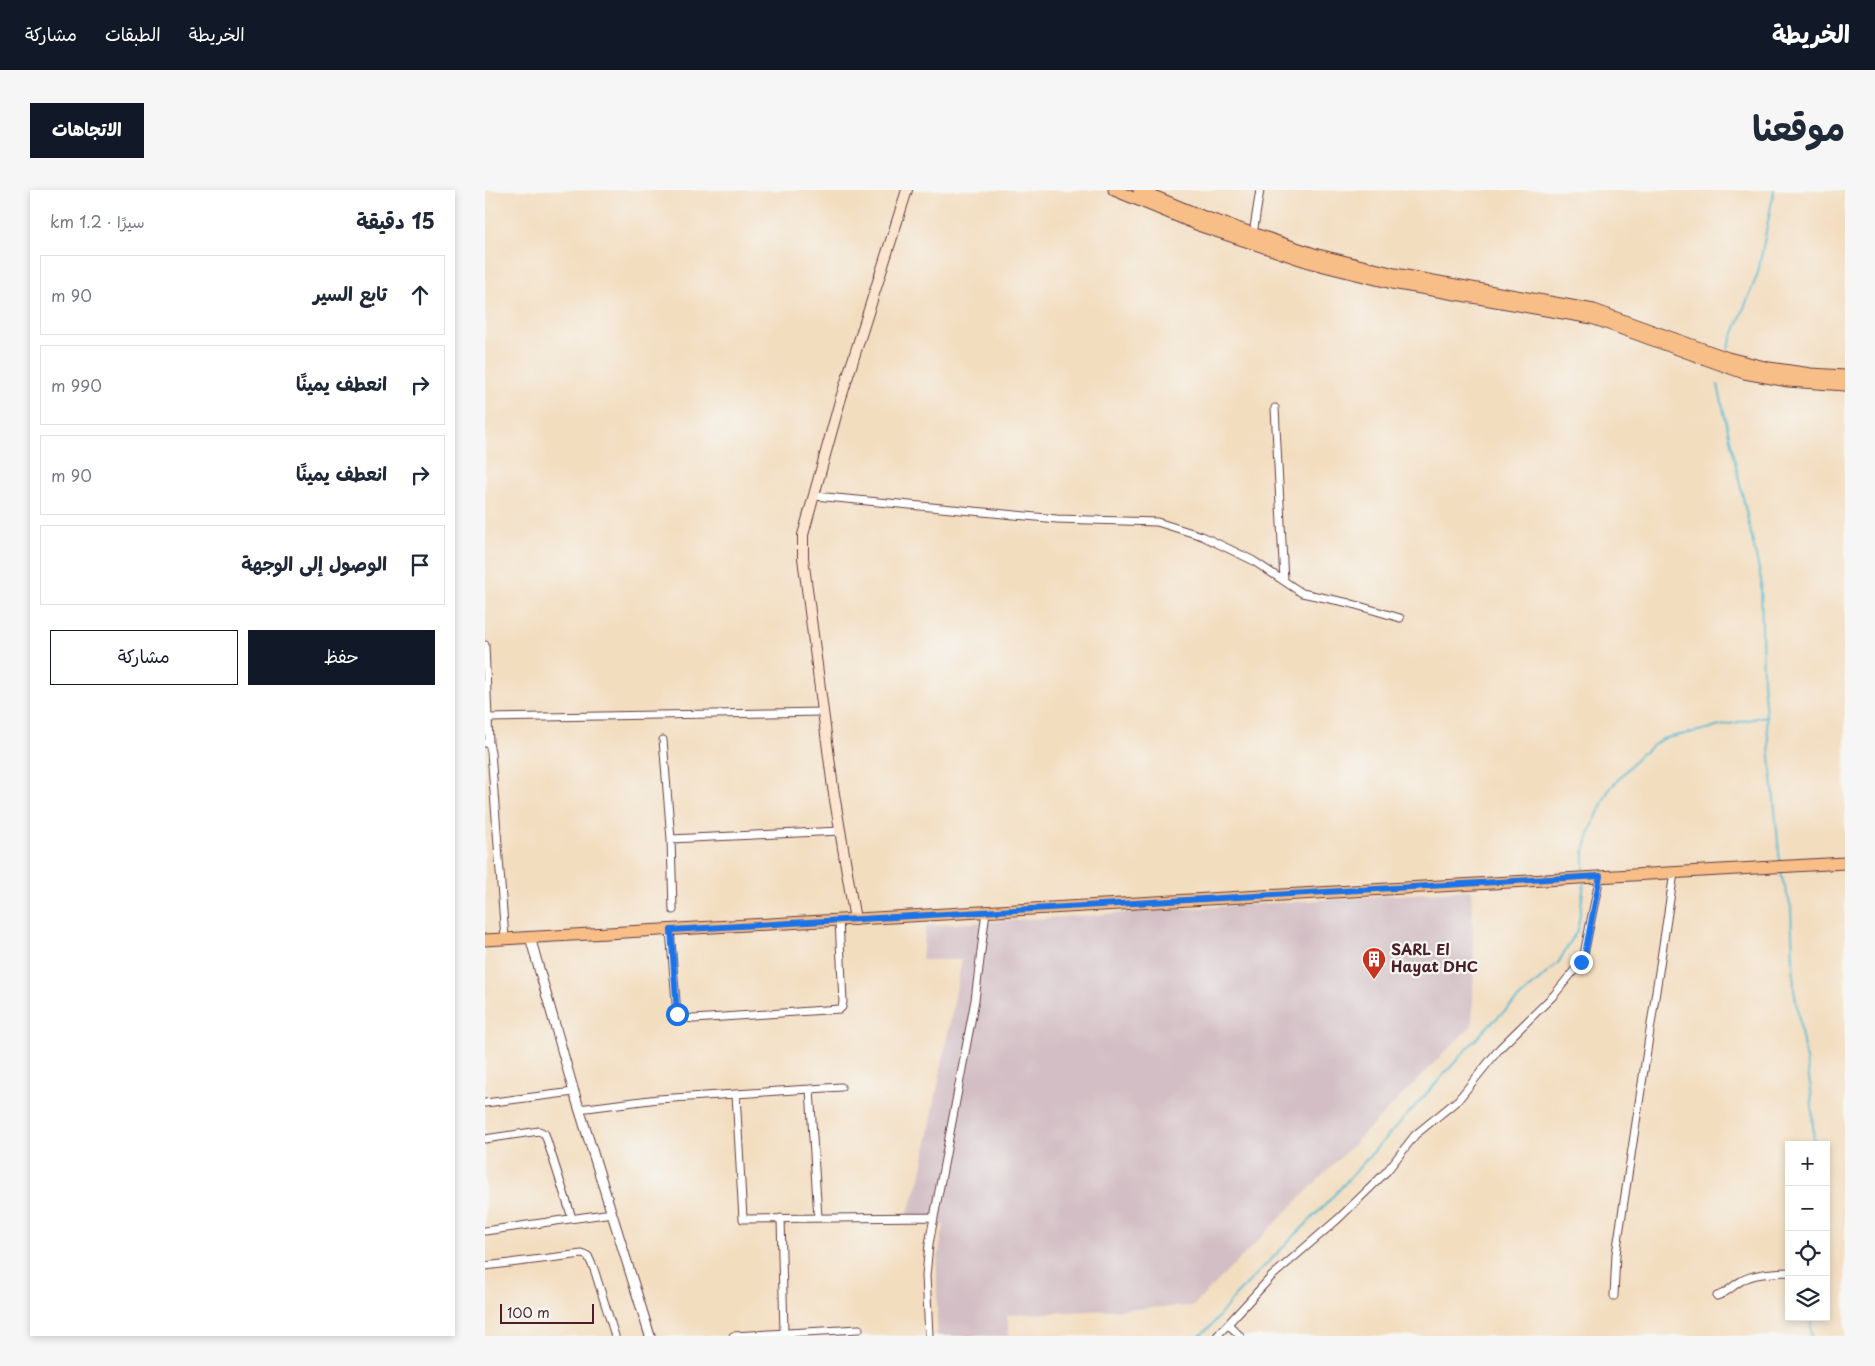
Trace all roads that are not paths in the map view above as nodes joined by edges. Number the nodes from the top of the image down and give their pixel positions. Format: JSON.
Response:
{"nodes":[{"id":1,"x":907,"y":190,"type":"edge"},
{"id":2,"x":1114,"y":190,"type":"edge"},
{"id":3,"x":1139,"y":190,"type":"edge"},
{"id":4,"x":1260,"y":190,"type":"edge"},
{"id":5,"x":1253,"y":234,"type":"junction"},
{"id":6,"x":1845,"y":376,"type":"edge"},
{"id":7,"x":1845,"y":385,"type":"edge"},
{"id":8,"x":1275,"y":408,"type":"dead end"},
{"id":9,"x":815,"y":496,"type":"junction"},
{"id":10,"x":1284,"y":582,"type":"junction"},
{"id":11,"x":1400,"y":618,"type":"dead end"},
{"id":12,"x":485,"y":645,"type":"edge"},
{"id":13,"x":823,"y":712,"type":"junction"},
{"id":14,"x":489,"y":718,"type":"junction"},
{"id":15,"x":663,"y":740,"type":"dead end"},
{"id":16,"x":487,"y":743,"type":"edge"},
{"id":17,"x":840,"y":831,"type":"junction"},
{"id":18,"x":671,"y":839,"type":"junction"},
{"id":19,"x":1845,"y":863,"type":"edge"},
{"id":20,"x":1674,"y":873,"type":"junction"},
{"id":21,"x":1590,"y":877,"type":"junction"},
{"id":22,"x":673,"y":910,"type":"dead end"},
{"id":23,"x":986,"y":911,"type":"junction"},
{"id":24,"x":839,"y":920,"type":"junction"},
{"id":25,"x":855,"y":920,"type":"junction"},
{"id":26,"x":671,"y":930,"type":"junction"},
{"id":27,"x":505,"y":938,"type":"junction"},
{"id":28,"x":530,"y":938,"type":"junction"},
{"id":29,"x":485,"y":940,"type":"edge"},
{"id":30,"x":841,"y":1087,"type":"dead end"},
{"id":31,"x":810,"y":1089,"type":"junction"},
{"id":32,"x":574,"y":1092,"type":"junction"},
{"id":33,"x":736,"y":1094,"type":"junction"},
{"id":34,"x":485,"y":1103,"type":"edge"},
{"id":35,"x":579,"y":1109,"type":"junction"},
{"id":36,"x":485,"y":1138,"type":"edge"},
{"id":37,"x":611,"y":1213,"type":"junction"},
{"id":38,"x":934,"y":1217,"type":"junction"},
{"id":39,"x":572,"y":1218,"type":"junction"},
{"id":40,"x":781,"y":1218,"type":"junction"},
{"id":41,"x":818,"y":1218,"type":"junction"},
{"id":42,"x":485,"y":1231,"type":"edge"},
{"id":43,"x":485,"y":1266,"type":"edge"},
{"id":44,"x":1785,"y":1272,"type":"edge"},
{"id":45,"x":1614,"y":1296,"type":"dead end"},
{"id":46,"x":1717,"y":1296,"type":"dead end"},
{"id":47,"x":1228,"y":1324,"type":"junction"},
{"id":48,"x":859,"y":1329,"type":"dead end"},
{"id":49,"x":784,"y":1333,"type":"junction"},
{"id":50,"x":615,"y":1336,"type":"edge"},
{"id":51,"x":650,"y":1336,"type":"edge"},
{"id":52,"x":733,"y":1336,"type":"edge"},
{"id":53,"x":929,"y":1336,"type":"edge"},
{"id":54,"x":1217,"y":1336,"type":"edge"},
{"id":55,"x":1240,"y":1336,"type":"edge"}],
"edges":[{"from":1,"to":9,"type":"main road"},
{"from":2,"to":7,"type":"main road"},
{"from":3,"to":5,"type":"main road"},
{"from":4,"to":5,"type":"street"},
{"from":5,"to":6,"type":"main road"},
{"from":8,"to":10,"type":"street"},
{"from":9,"to":10,"type":"street"},
{"from":9,"to":13,"type":"main road"},
{"from":10,"to":11,"type":"street"},
{"from":12,"to":14,"type":"street"},
{"from":13,"to":14,"type":"street"},
{"from":13,"to":17,"type":"main road"},
{"from":14,"to":16,"type":"street"},
{"from":15,"to":18,"type":"street"},
{"from":16,"to":27,"type":"street"},
{"from":17,"to":18,"type":"street"},
{"from":17,"to":25,"type":"main road"},
{"from":18,"to":22,"type":"street"},
{"from":19,"to":20,"type":"main road"},
{"from":20,"to":21,"type":"main road"},
{"from":20,"to":45,"type":"street"},
{"from":21,"to":23,"type":"main road"},
{"from":21,"to":47,"type":"street"},
{"from":23,"to":25,"type":"main road"},
{"from":23,"to":38,"type":"street"},
{"from":24,"to":25,"type":"main road"},
{"from":24,"to":26,"type":"main road"},
{"from":24,"to":26,"type":"street"},
{"from":26,"to":28,"type":"main road"},
{"from":27,"to":28,"type":"main road"},
{"from":27,"to":29,"type":"main road"},
{"from":28,"to":32,"type":"street"},
{"from":30,"to":31,"type":"street"},
{"from":31,"to":33,"type":"street"},
{"from":31,"to":41,"type":"street"},
{"from":32,"to":34,"type":"street"},
{"from":32,"to":35,"type":"street"},
{"from":33,"to":35,"type":"street"},
{"from":33,"to":40,"type":"street"},
{"from":35,"to":37,"type":"street"},
{"from":36,"to":39,"type":"street"},
{"from":37,"to":39,"type":"street"},
{"from":37,"to":51,"type":"street"},
{"from":38,"to":41,"type":"street"},
{"from":38,"to":53,"type":"street"},
{"from":39,"to":42,"type":"street"},
{"from":40,"to":41,"type":"street"},
{"from":40,"to":49,"type":"street"},
{"from":43,"to":50,"type":"street"},
{"from":44,"to":46,"type":"street"},
{"from":47,"to":54,"type":"street"},
{"from":47,"to":55,"type":"street"},
{"from":48,"to":49,"type":"street"},
{"from":49,"to":52,"type":"street"}]}
